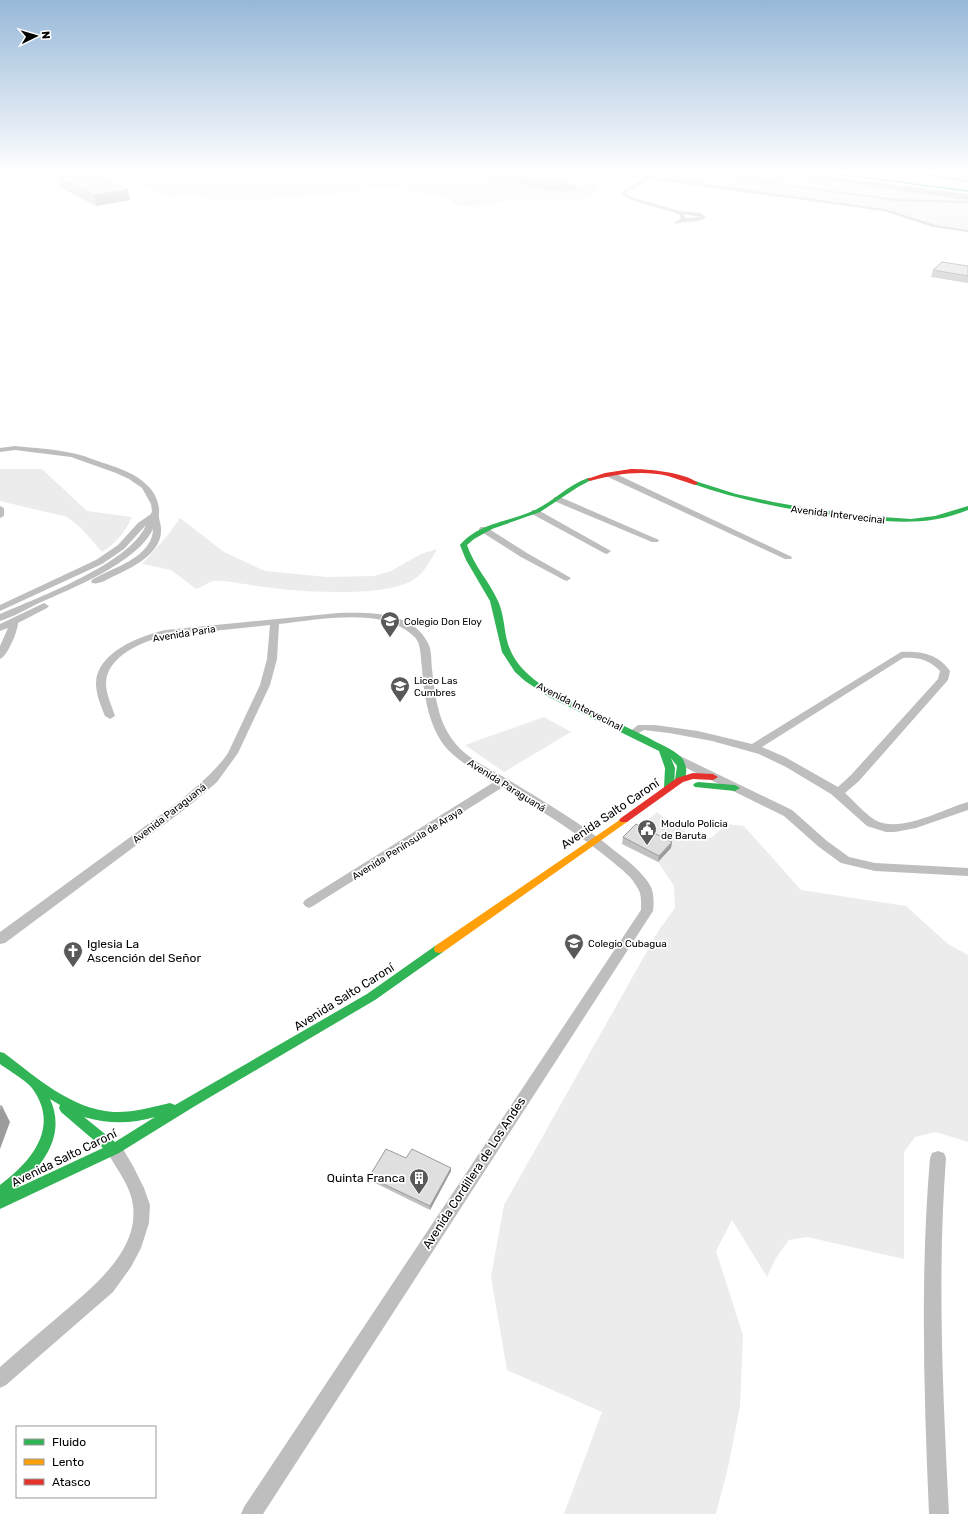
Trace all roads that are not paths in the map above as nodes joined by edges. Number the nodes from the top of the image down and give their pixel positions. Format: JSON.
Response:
{"nodes":[{"id":1,"x":0,"y":445,"type":"edge"},
{"id":2,"x":15,"y":448,"type":"junction"},
{"id":3,"x":42,"y":451,"type":"junction"},
{"id":4,"x":2,"y":453,"type":"edge"},
{"id":5,"x":611,"y":475,"type":"junction"},
{"id":6,"x":557,"y":499,"type":"junction"},
{"id":7,"x":0,"y":508,"type":"edge"},
{"id":8,"x":968,"y":508,"type":"edge"},
{"id":9,"x":535,"y":512,"type":"junction"},
{"id":10,"x":155,"y":515,"type":"junction"},
{"id":11,"x":0,"y":516,"type":"edge"},
{"id":12,"x":483,"y":529,"type":"junction"},
{"id":13,"x":655,"y":540,"type":"dead end"},
{"id":14,"x":607,"y":551,"type":"dead end"},
{"id":15,"x":788,"y":557,"type":"dead end"},
{"id":16,"x":567,"y":578,"type":"dead end"},
{"id":17,"x":4,"y":616,"type":"edge"},
{"id":18,"x":274,"y":621,"type":"junction"},
{"id":19,"x":0,"y":628,"type":"edge"},
{"id":20,"x":0,"y":656,"type":"edge"},
{"id":21,"x":110,"y":716,"type":"dead end"},
{"id":22,"x":633,"y":733,"type":"junction"},
{"id":23,"x":753,"y":748,"type":"junction"},
{"id":24,"x":663,"y":750,"type":"junction"},
{"id":25,"x":678,"y":759,"type":"junction"},
{"id":26,"x":713,"y":776,"type":"junction"},
{"id":27,"x":680,"y":780,"type":"junction"},
{"id":28,"x":503,"y":782,"type":"junction"},
{"id":29,"x":670,"y":788,"type":"junction"},
{"id":30,"x":735,"y":788,"type":"junction"},
{"id":31,"x":838,"y":793,"type":"junction"},
{"id":32,"x":968,"y":806,"type":"edge"},
{"id":33,"x":594,"y":840,"type":"junction"},
{"id":34,"x":968,"y":872,"type":"edge"},
{"id":35,"x":310,"y":903,"type":"dead end"},
{"id":36,"x":0,"y":939,"type":"edge"},
{"id":37,"x":0,"y":1057,"type":"edge"},
{"id":38,"x":36,"y":1084,"type":"junction"},
{"id":39,"x":190,"y":1102,"type":"junction"},
{"id":40,"x":114,"y":1148,"type":"junction"},
{"id":41,"x":938,"y":1158,"type":"dead end"},
{"id":42,"x":0,"y":1193,"type":"edge"},
{"id":43,"x":0,"y":1203,"type":"edge"},
{"id":44,"x":0,"y":1379,"type":"edge"},
{"id":45,"x":251,"y":1514,"type":"edge"},
{"id":46,"x":939,"y":1514,"type":"edge"}],
"edges":[{"from":1,"to":2,"type":"street"},
{"from":2,"to":3,"type":"street"},
{"from":2,"to":4,"type":"street"},
{"from":3,"to":4,"type":"street"},
{"from":3,"to":10,"type":"street"},
{"from":5,"to":6,"type":"main road","name":"Avenida Intervecinal"},
{"from":5,"to":8,"type":"main road","name":"Avenida Intervecinal"},
{"from":5,"to":15,"type":"street"},
{"from":6,"to":9,"type":"main road","name":"Avenida Intervecinal"},
{"from":6,"to":13,"type":"street"},
{"from":7,"to":11,"type":"street"},
{"from":9,"to":12,"type":"main road","name":"Avenida Intervecinal"},
{"from":9,"to":14,"type":"street"},
{"from":10,"to":17,"type":"street"},
{"from":10,"to":17,"type":"street"},
{"from":12,"to":16,"type":"street"},
{"from":12,"to":22,"type":"main road","name":"Avenida Intervecinal"},
{"from":17,"to":19,"type":"street"},
{"from":17,"to":20,"type":"street"},
{"from":18,"to":21,"type":"street","name":"Avenida Paria"},
{"from":18,"to":28,"type":"street","name":"Avenida Paraguaná"},
{"from":18,"to":36,"type":"street","name":"Avenida Paraguaná"},
{"from":22,"to":23,"type":"street"},
{"from":22,"to":24,"type":"main road","name":"Avenida Intervecinal"},
{"from":23,"to":31,"type":"street"},
{"from":23,"to":31,"type":"street"},
{"from":24,"to":25,"type":"main road","name":"Avenida Intervecinal"},
{"from":24,"to":29,"type":"main road"},
{"from":25,"to":26,"type":"street","name":"Avenida Intervecinal"},
{"from":25,"to":27,"type":"main road"},
{"from":26,"to":27,"type":"main road"},
{"from":26,"to":30,"type":"street","name":"Avenida Intervecinal"},
{"from":27,"to":29,"type":"main road","name":"Avenida Salto Caroní"},
{"from":28,"to":33,"type":"street","name":"Avenida Paraguaná"},
{"from":28,"to":35,"type":"street","name":"Avenida Península de Araya"},
{"from":29,"to":30,"type":"main road"},
{"from":29,"to":33,"type":"main road","name":"Avenida Salto Caroní"},
{"from":30,"to":34,"type":"street","name":"Avenida Intervecinal"},
{"from":31,"to":32,"type":"street"},
{"from":33,"to":39,"type":"main road","name":"Avenida Salto Caroní"},
{"from":33,"to":45,"type":"street","name":"Avenida Cordillera de Los Andes"},
{"from":37,"to":38,"type":"main road"},
{"from":38,"to":39,"type":"main road"},
{"from":38,"to":40,"type":"main road"},
{"from":38,"to":42,"type":"main road"},
{"from":39,"to":40,"type":"main road","name":"Avenida Salto Caroní"},
{"from":40,"to":43,"type":"main road","name":"Avenida Salto Caroní"},
{"from":40,"to":44,"type":"street"},
{"from":41,"to":46,"type":"street"}]}
